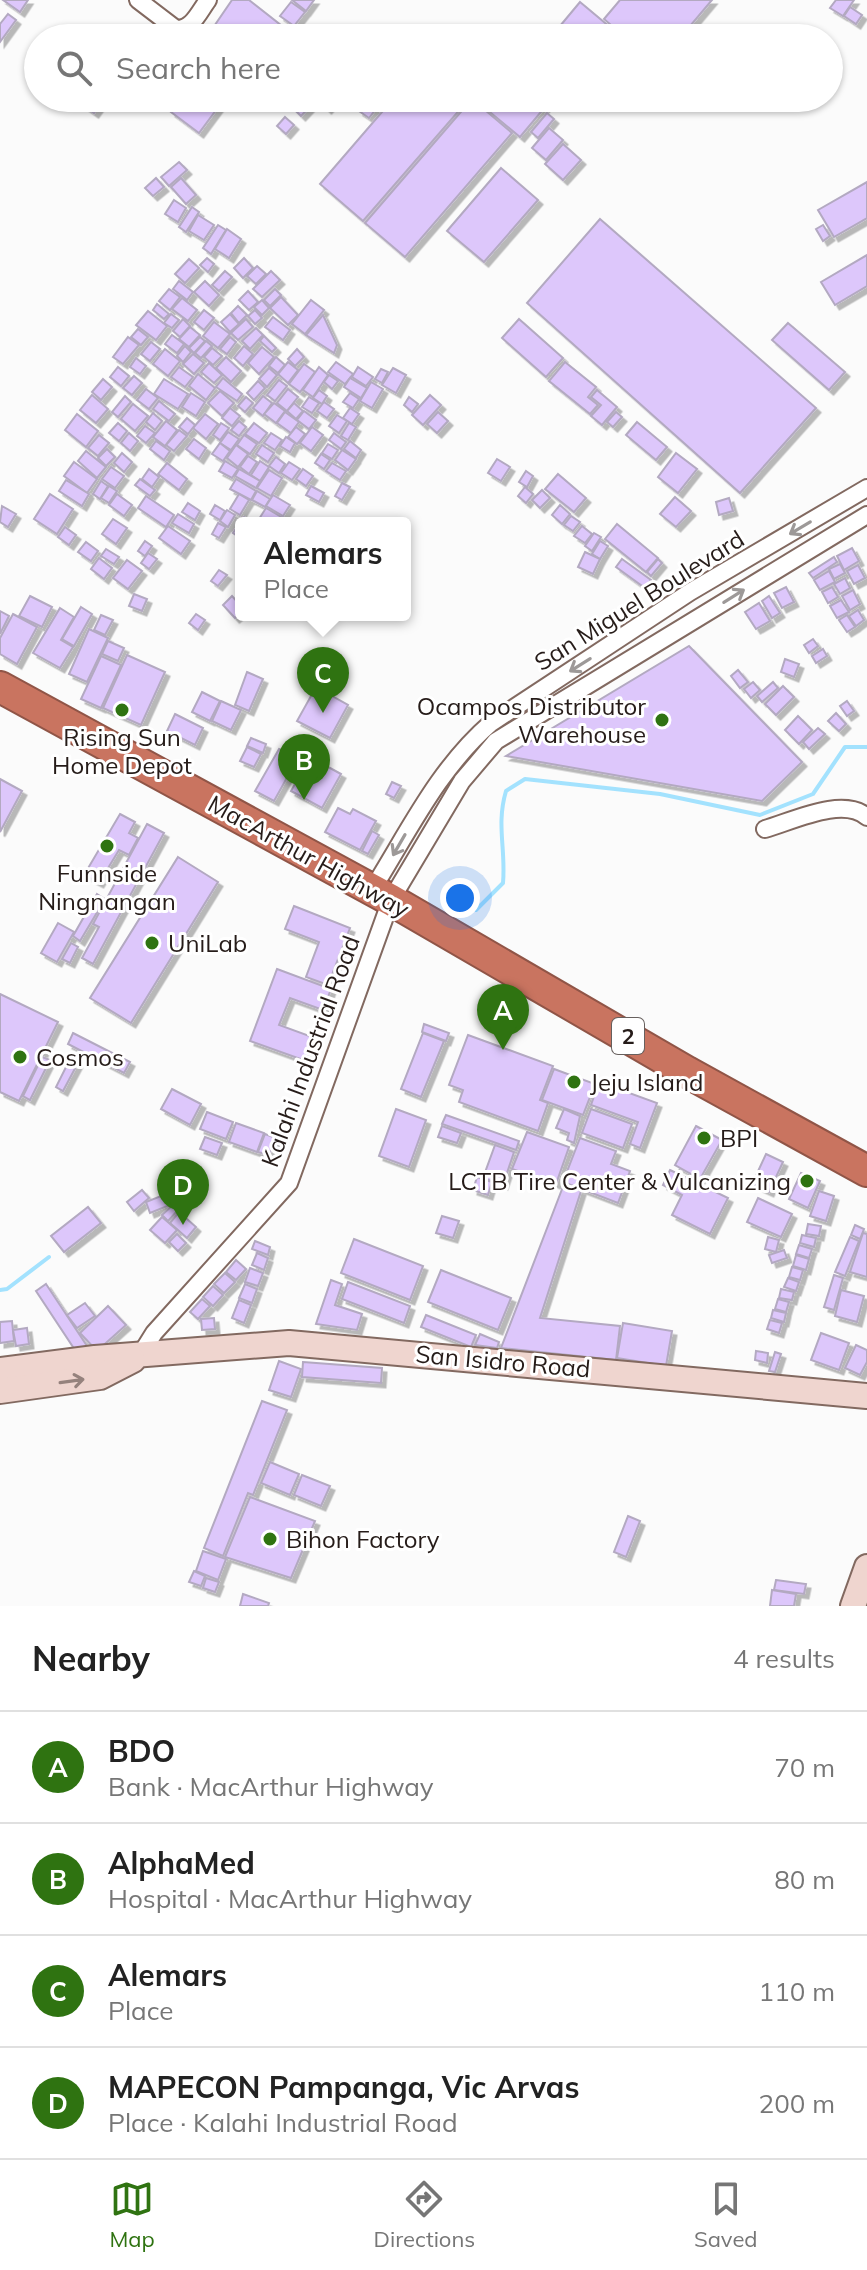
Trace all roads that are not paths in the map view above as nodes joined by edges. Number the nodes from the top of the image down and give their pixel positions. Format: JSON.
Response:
{"nodes":[{"id":1,"x":138,"y":0,"type":"edge"},
{"id":2,"x":208,"y":0,"type":"edge"},
{"id":3,"x":169,"y":24,"type":"edge"},
{"id":4,"x":190,"y":24,"type":"edge"},
{"id":5,"x":867,"y":488,"type":"edge"},
{"id":6,"x":867,"y":515,"type":"edge"},
{"id":7,"x":690,"y":592,"type":"junction"},
{"id":8,"x":706,"y":613,"type":"junction"},
{"id":9,"x":611,"y":646,"type":"junction"},
{"id":10,"x":624,"y":662,"type":"junction"},
{"id":11,"x":0,"y":687,"type":"edge"},
{"id":12,"x":867,"y":817,"type":"edge"},
{"id":13,"x":765,"y":829,"type":"dead end"},
{"id":14,"x":381,"y":895,"type":"junction"},
{"id":15,"x":867,"y":1171,"type":"edge"},
{"id":16,"x":139,"y":1357,"type":"junction"},
{"id":17,"x":0,"y":1370,"type":"edge"},
{"id":18,"x":0,"y":1391,"type":"edge"},
{"id":19,"x":867,"y":1396,"type":"edge"},
{"id":20,"x":867,"y":1567,"type":"edge"},
{"id":21,"x":853,"y":1606,"type":"edge"}],
"edges":[{"from":1,"to":3,"type":"street"},
{"from":2,"to":4,"type":"street"},
{"from":5,"to":7,"type":"street","name":"San Miguel Boulevard","one_way":true},
{"from":8,"to":6,"type":"street","name":"San Miguel Boulevard","one_way":true},
{"from":7,"to":8,"type":"street"},
{"from":7,"to":9,"type":"street","name":"San Miguel Boulevard"},
{"from":8,"to":10,"type":"street","name":"San Miguel Boulevard"},
{"from":9,"to":10,"type":"street"},
{"from":9,"to":14,"type":"street","name":"San Miguel Boulevard","one_way":true},
{"from":10,"to":14,"type":"street","name":"San Miguel Boulevard"},
{"from":11,"to":14,"type":"highway","name":"MacArthur Highway","number":"2"},
{"from":12,"to":13,"type":"street"},
{"from":14,"to":15,"type":"highway","name":"MacArthur Highway","number":"2"},
{"from":14,"to":16,"type":"street","name":"Kalahi Industrial Road"},
{"from":16,"to":17,"type":"main road","name":"San Isidro Road"},
{"from":18,"to":16,"type":"main road","name":"San Isidro Road","one_way":true},
{"from":16,"to":19,"type":"main road","name":"San Isidro Road"},
{"from":20,"to":21,"type":"main road"}]}
